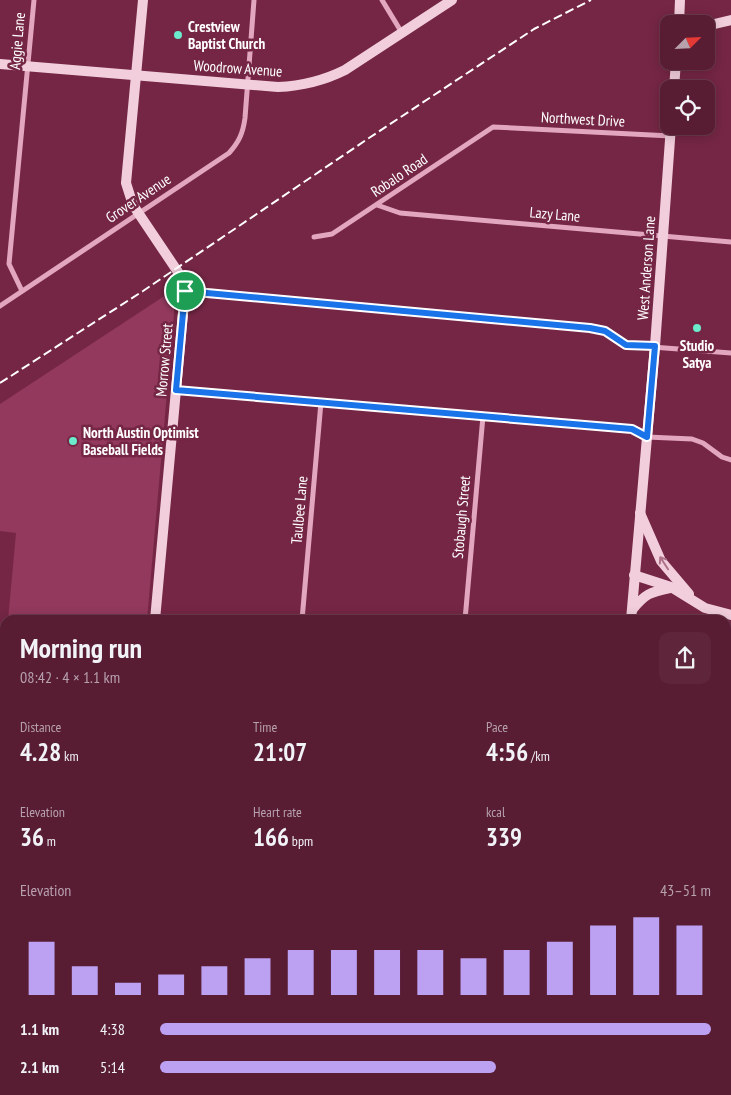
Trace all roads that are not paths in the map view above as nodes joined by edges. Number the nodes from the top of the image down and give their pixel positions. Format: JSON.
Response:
{"nodes":[{"id":1,"x":34,"y":0,"type":"edge"},
{"id":2,"x":143,"y":0,"type":"edge"},
{"id":3,"x":254,"y":0,"type":"edge"},
{"id":4,"x":382,"y":0,"type":"edge"},
{"id":5,"x":452,"y":0,"type":"edge"},
{"id":6,"x":680,"y":0,"type":"edge"},
{"id":7,"x":679,"y":15,"type":"edge"},
{"id":8,"x":731,"y":20,"type":"edge"},
{"id":9,"x":715,"y":24,"type":"edge"},
{"id":10,"x":402,"y":33,"type":"junction"},
{"id":11,"x":0,"y":64,"type":"edge"},
{"id":12,"x":28,"y":66,"type":"junction"},
{"id":13,"x":136,"y":76,"type":"junction"},
{"id":14,"x":247,"y":84,"type":"junction"},
{"id":15,"x":493,"y":127,"type":"joint"},
{"id":16,"x":660,"y":131,"type":"edge"},
{"id":17,"x":671,"y":135,"type":"edge"},
{"id":18,"x":378,"y":205,"type":"junction"},
{"id":19,"x":138,"y":214,"type":"junction"},
{"id":20,"x":314,"y":237,"type":"dead end"},
{"id":21,"x":662,"y":237,"type":"junction"},
{"id":22,"x":731,"y":242,"type":"edge"},
{"id":23,"x":22,"y":291,"type":"junction"},
{"id":24,"x":185,"y":291,"type":"junction"},
{"id":25,"x":0,"y":306,"type":"edge"},
{"id":26,"x":655,"y":346,"type":"junction"},
{"id":27,"x":731,"y":353,"type":"edge"},
{"id":28,"x":176,"y":390,"type":"junction"},
{"id":29,"x":321,"y":402,"type":"junction"},
{"id":30,"x":483,"y":416,"type":"junction"},
{"id":31,"x":647,"y":437,"type":"junction"},
{"id":32,"x":731,"y":460,"type":"edge"},
{"id":33,"x":640,"y":513,"type":"junction"},
{"id":34,"x":634,"y":576,"type":"junction"},
{"id":35,"x":671,"y":587,"type":"junction"},
{"id":36,"x":695,"y":600,"type":"junction"},
{"id":37,"x":155,"y":615,"type":"edge"},
{"id":38,"x":302,"y":615,"type":"edge"},
{"id":39,"x":465,"y":615,"type":"edge"},
{"id":40,"x":631,"y":615,"type":"edge"},
{"id":41,"x":731,"y":615,"type":"edge"}],
"edges":[{"from":1,"to":12,"type":"street","name":"Aggie Lane"},
{"from":2,"to":13,"type":"street","name":"Morrow Street"},
{"from":3,"to":14,"type":"street","name":"Grover Avenue"},
{"from":4,"to":10,"type":"street"},
{"from":5,"to":10,"type":"street","name":"Woodrow Avenue"},
{"from":6,"to":7,"type":"street"},
{"from":8,"to":9,"type":"street"},
{"from":10,"to":14,"type":"street","name":"Woodrow Avenue"},
{"from":11,"to":12,"type":"street","name":"Woodrow Avenue"},
{"from":12,"to":13,"type":"street","name":"Woodrow Avenue"},
{"from":12,"to":23,"type":"street","name":"Aggie Lane"},
{"from":13,"to":14,"type":"street","name":"Woodrow Avenue"},
{"from":13,"to":19,"type":"street","name":"Morrow Street"},
{"from":14,"to":19,"type":"street","name":"Grover Avenue"},
{"from":15,"to":16,"type":"street","name":"Northwest Drive"},
{"from":15,"to":18,"type":"street","name":"Robalo Road"},
{"from":17,"to":21,"type":"street","name":"West Anderson Lane"},
{"from":18,"to":20,"type":"street","name":"Robalo Road"},
{"from":18,"to":21,"type":"street","name":"Lazy Lane"},
{"from":19,"to":23,"type":"street","name":"Grover Avenue"},
{"from":19,"to":24,"type":"street","name":"Morrow Street"},
{"from":21,"to":22,"type":"street","name":"Lazy Lane"},
{"from":21,"to":26,"type":"street","name":"West Anderson Lane"},
{"from":23,"to":25,"type":"street","name":"Grover Avenue"},
{"from":24,"to":26,"type":"street"},
{"from":24,"to":28,"type":"street","name":"Morrow Street"},
{"from":26,"to":27,"type":"street"},
{"from":26,"to":31,"type":"street","name":"West Anderson Lane"},
{"from":28,"to":29,"type":"street"},
{"from":28,"to":37,"type":"street","name":"Morrow Street"},
{"from":29,"to":30,"type":"street"},
{"from":29,"to":38,"type":"street","name":"Taulbee Lane"},
{"from":30,"to":31,"type":"street"},
{"from":30,"to":39,"type":"street","name":"Stobaugh Street"},
{"from":31,"to":32,"type":"street"},
{"from":31,"to":33,"type":"street","name":"West Anderson Lane"},
{"from":33,"to":34,"type":"street","name":"West Anderson Lane"},
{"from":36,"to":33,"type":"street","one_way":true},
{"from":34,"to":35,"type":"street"},
{"from":34,"to":40,"type":"street","name":"West Anderson Lane"},
{"from":35,"to":36,"type":"street"},
{"from":35,"to":40,"type":"street"},
{"from":36,"to":41,"type":"street"}]}
